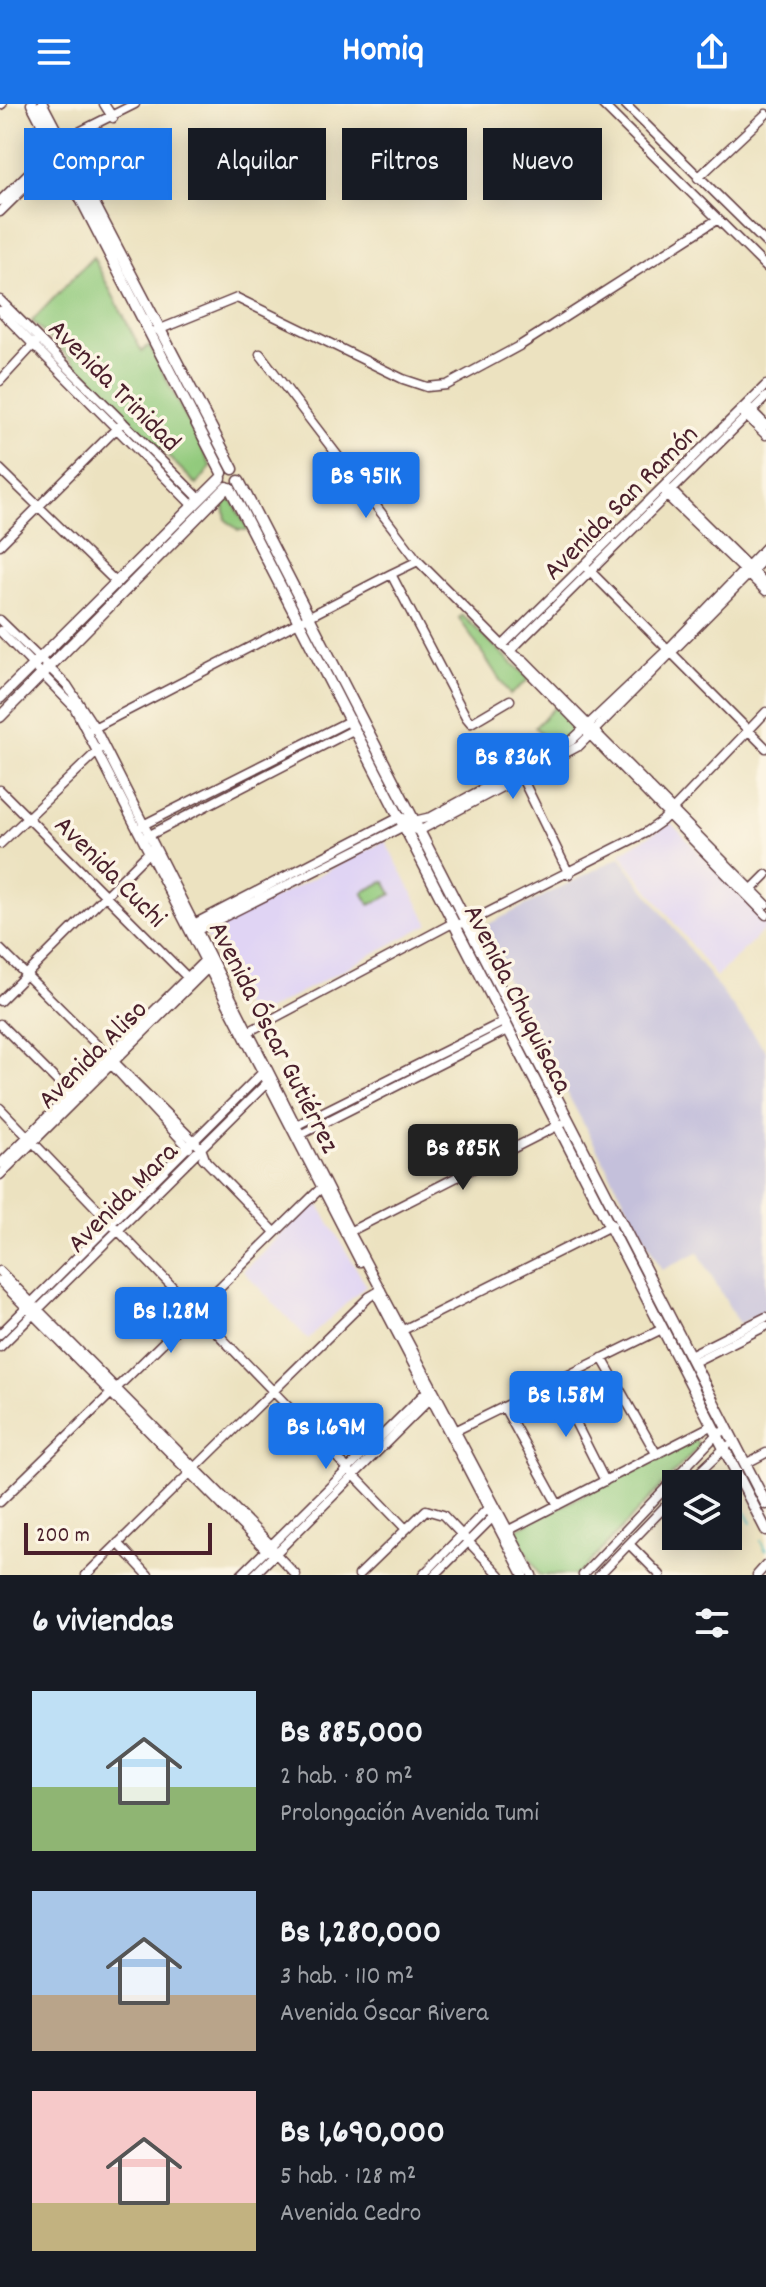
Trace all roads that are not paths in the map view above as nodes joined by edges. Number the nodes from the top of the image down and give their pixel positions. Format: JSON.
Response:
{"nodes":[{"id":1,"x":32,"y":104,"type":"edge"},
{"id":2,"x":42,"y":104,"type":"edge"},
{"id":3,"x":104,"y":104,"type":"edge"},
{"id":4,"x":135,"y":104,"type":"edge"},
{"id":5,"x":602,"y":104,"type":"edge"},
{"id":6,"x":624,"y":104,"type":"edge"},
{"id":7,"x":766,"y":114,"type":"edge"},
{"id":8,"x":615,"y":117,"type":"junction"},
{"id":9,"x":113,"y":118,"type":"junction"},
{"id":10,"x":50,"y":128,"type":"edge"},
{"id":11,"x":54,"y":128,"type":"edge"},
{"id":12,"x":94,"y":128,"type":"edge"},
{"id":13,"x":698,"y":178,"type":"junction"},
{"id":14,"x":24,"y":179,"type":"edge"},
{"id":15,"x":24,"y":186,"type":"edge"},
{"id":16,"x":90,"y":200,"type":"edge"},
{"id":17,"x":91,"y":200,"type":"edge"},
{"id":18,"x":0,"y":201,"type":"edge"},
{"id":19,"x":0,"y":212,"type":"edge"},
{"id":20,"x":718,"y":219,"type":"junction"},
{"id":21,"x":766,"y":241,"type":"edge"},
{"id":22,"x":753,"y":255,"type":"junction"},
{"id":23,"x":766,"y":267,"type":"edge"},
{"id":24,"x":0,"y":300,"type":"edge"},
{"id":25,"x":0,"y":311,"type":"edge"},
{"id":26,"x":158,"y":330,"type":"junction"},
{"id":27,"x":36,"y":342,"type":"junction"},
{"id":28,"x":260,"y":354,"type":"dead end"},
{"id":29,"x":0,"y":381,"type":"edge"},
{"id":30,"x":766,"y":385,"type":"edge"},
{"id":31,"x":766,"y":397,"type":"edge"},
{"id":32,"x":746,"y":411,"type":"junction"},
{"id":33,"x":123,"y":422,"type":"junction"},
{"id":34,"x":766,"y":425,"type":"edge"},
{"id":35,"x":115,"y":431,"type":"junction"},
{"id":36,"x":766,"y":435,"type":"edge"},
{"id":37,"x":0,"y":469,"type":"edge"},
{"id":38,"x":229,"y":479,"type":"junction"},
{"id":39,"x":667,"y":491,"type":"junction"},
{"id":40,"x":196,"y":502,"type":"junction"},
{"id":41,"x":38,"y":508,"type":"junction"},
{"id":42,"x":0,"y":545,"type":"edge"},
{"id":43,"x":766,"y":547,"type":"edge"},
{"id":44,"x":766,"y":557,"type":"edge"},
{"id":45,"x":418,"y":561,"type":"junction"},
{"id":46,"x":588,"y":570,"type":"junction"},
{"id":47,"x":749,"y":570,"type":"junction"},
{"id":48,"x":391,"y":574,"type":"junction"},
{"id":49,"x":117,"y":583,"type":"junction"},
{"id":50,"x":766,"y":584,"type":"edge"},
{"id":51,"x":766,"y":591,"type":"edge"},
{"id":52,"x":0,"y":620,"type":"edge"},
{"id":53,"x":305,"y":621,"type":"junction"},
{"id":54,"x":0,"y":631,"type":"edge"},
{"id":55,"x":506,"y":649,"type":"junction"},
{"id":56,"x":670,"y":651,"type":"junction"},
{"id":57,"x":38,"y":662,"type":"junction"},
{"id":58,"x":47,"y":671,"type":"junction"},
{"id":59,"x":0,"y":698,"type":"edge"},
{"id":60,"x":510,"y":700,"type":"dead end"},
{"id":61,"x":766,"y":712,"type":"edge"},
{"id":62,"x":0,"y":717,"type":"edge"},
{"id":63,"x":353,"y":724,"type":"junction"},
{"id":64,"x":585,"y":726,"type":"junction"},
{"id":65,"x":91,"y":730,"type":"junction"},
{"id":66,"x":748,"y":731,"type":"junction"},
{"id":67,"x":592,"y":734,"type":"junction"},
{"id":68,"x":100,"y":748,"type":"junction"},
{"id":69,"x":766,"y":748,"type":"edge"},
{"id":70,"x":522,"y":778,"type":"junction"},
{"id":71,"x":497,"y":786,"type":"junction"},
{"id":72,"x":0,"y":790,"type":"edge"},
{"id":73,"x":671,"y":811,"type":"junction"},
{"id":74,"x":28,"y":817,"type":"junction"},
{"id":75,"x":409,"y":824,"type":"junction"},
{"id":76,"x":140,"y":826,"type":"junction"},
{"id":77,"x":146,"y":838,"type":"junction"},
{"id":78,"x":0,"y":844,"type":"edge"},
{"id":79,"x":151,"y":849,"type":"junction"},
{"id":80,"x":569,"y":874,"type":"junction"},
{"id":81,"x":766,"y":875,"type":"edge"},
{"id":82,"x":750,"y":892,"type":"junction"},
{"id":83,"x":104,"y":894,"type":"junction"},
{"id":84,"x":766,"y":904,"type":"edge"},
{"id":85,"x":766,"y":915,"type":"edge"},
{"id":86,"x":461,"y":924,"type":"junction"},
{"id":87,"x":192,"y":929,"type":"junction"},
{"id":88,"x":0,"y":949,"type":"edge"},
{"id":89,"x":209,"y":962,"type":"junction"},
{"id":90,"x":25,"y":975,"type":"junction"},
{"id":91,"x":190,"y":980,"type":"junction"},
{"id":92,"x":499,"y":995,"type":"junction"},
{"id":93,"x":0,"y":1001,"type":"edge"},
{"id":94,"x":0,"y":1024,"type":"edge"},
{"id":95,"x":507,"y":1025,"type":"junction"},
{"id":96,"x":246,"y":1033,"type":"junction"},
{"id":97,"x":111,"y":1062,"type":"junction"},
{"id":98,"x":268,"y":1075,"type":"junction"},
{"id":99,"x":73,"y":1097,"type":"junction"},
{"id":100,"x":0,"y":1108,"type":"edge"},
{"id":101,"x":568,"y":1121,"type":"junction"},
{"id":102,"x":557,"y":1126,"type":"junction"},
{"id":103,"x":297,"y":1131,"type":"junction"},
{"id":104,"x":31,"y":1139,"type":"junction"},
{"id":105,"x":194,"y":1147,"type":"junction"},
{"id":106,"x":0,"y":1164,"type":"edge"},
{"id":107,"x":0,"y":1175,"type":"edge"},
{"id":108,"x":324,"y":1186,"type":"junction"},
{"id":109,"x":110,"y":1223,"type":"junction"},
{"id":110,"x":615,"y":1223,"type":"junction"},
{"id":111,"x":118,"y":1231,"type":"junction"},
{"id":112,"x":274,"y":1231,"type":"junction"},
{"id":113,"x":347,"y":1234,"type":"junction"},
{"id":114,"x":0,"y":1271,"type":"edge"},
{"id":115,"x":0,"y":1281,"type":"edge"},
{"id":116,"x":378,"y":1291,"type":"junction"},
{"id":117,"x":32,"y":1308,"type":"junction"},
{"id":118,"x":193,"y":1310,"type":"junction"},
{"id":119,"x":764,"y":1325,"type":"edge"},
{"id":120,"x":662,"y":1329,"type":"junction"},
{"id":121,"x":400,"y":1332,"type":"junction"},
{"id":122,"x":0,"y":1334,"type":"edge"},
{"id":123,"x":0,"y":1347,"type":"edge"},
{"id":124,"x":602,"y":1358,"type":"junction"},
{"id":125,"x":692,"y":1358,"type":"junction"},
{"id":126,"x":555,"y":1382,"type":"junction"},
{"id":127,"x":114,"y":1390,"type":"junction"},
{"id":128,"x":271,"y":1391,"type":"junction"},
{"id":129,"x":431,"y":1393,"type":"junction"},
{"id":130,"x":504,"y":1407,"type":"junction"},
{"id":131,"x":728,"y":1429,"type":"junction"},
{"id":132,"x":714,"y":1431,"type":"junction"},
{"id":133,"x":452,"y":1432,"type":"junction"},
{"id":134,"x":734,"y":1443,"type":"junction"},
{"id":135,"x":723,"y":1449,"type":"junction"},
{"id":136,"x":766,"y":1453,"type":"edge"},
{"id":137,"x":657,"y":1455,"type":"junction"},
{"id":138,"x":745,"y":1464,"type":"junction"},
{"id":139,"x":192,"y":1469,"type":"junction"},
{"id":140,"x":701,"y":1470,"type":"edge"},
{"id":141,"x":350,"y":1472,"type":"junction"},
{"id":142,"x":605,"y":1481,"type":"junction"},
{"id":143,"x":0,"y":1502,"type":"edge"},
{"id":144,"x":766,"y":1504,"type":"edge"},
{"id":145,"x":558,"y":1505,"type":"junction"},
{"id":146,"x":662,"y":1510,"type":"edge"},
{"id":147,"x":491,"y":1512,"type":"junction"},
{"id":148,"x":405,"y":1528,"type":"junction"},
{"id":149,"x":766,"y":1530,"type":"edge"},
{"id":150,"x":506,"y":1531,"type":"junction"},
{"id":151,"x":464,"y":1538,"type":"junction"},
{"id":152,"x":118,"y":1543,"type":"junction"},
{"id":153,"x":629,"y":1544,"type":"junction"},
{"id":154,"x":271,"y":1550,"type":"junction"},
{"id":155,"x":766,"y":1565,"type":"edge"},
{"id":156,"x":86,"y":1575,"type":"edge"},
{"id":157,"x":148,"y":1575,"type":"edge"},
{"id":158,"x":241,"y":1575,"type":"edge"},
{"id":159,"x":254,"y":1575,"type":"edge"},
{"id":160,"x":296,"y":1575,"type":"edge"},
{"id":161,"x":359,"y":1575,"type":"edge"},
{"id":162,"x":423,"y":1575,"type":"edge"},
{"id":163,"x":435,"y":1575,"type":"edge"},
{"id":164,"x":500,"y":1575,"type":"edge"},
{"id":165,"x":523,"y":1575,"type":"edge"},
{"id":166,"x":532,"y":1575,"type":"edge"},
{"id":167,"x":583,"y":1575,"type":"edge"},
{"id":168,"x":599,"y":1575,"type":"edge"},
{"id":169,"x":660,"y":1575,"type":"edge"},
{"id":170,"x":757,"y":1575,"type":"edge"}],
"edges":[{"from":1,"to":10,"type":"main road"},
{"from":2,"to":11,"type":"main road"},
{"from":3,"to":9,"type":"street"},
{"from":4,"to":9,"type":"street"},
{"from":5,"to":8,"type":"street"},
{"from":6,"to":8,"type":"street"},
{"from":6,"to":13,"type":"street"},
{"from":7,"to":13,"type":"street"},
{"from":8,"to":20,"type":"street"},
{"from":9,"to":12,"type":"street"},
{"from":13,"to":21,"type":"street"},
{"from":14,"to":18,"type":"street"},
{"from":15,"to":19,"type":"street"},
{"from":16,"to":38,"type":"main road"},
{"from":17,"to":26,"type":"main road"},
{"from":20,"to":22,"type":"street"},
{"from":20,"to":26,"type":"street"},
{"from":21,"to":22,"type":"street"},
{"from":22,"to":23,"type":"street"},
{"from":24,"to":27,"type":"street","name":"Avenida Trinidad"},
{"from":25,"to":27,"type":"street","name":"Avenida Trinidad"},
{"from":26,"to":38,"type":"main road"},
{"from":27,"to":29,"type":"street"},
{"from":27,"to":33,"type":"street","name":"Avenida Trinidad"},
{"from":27,"to":35,"type":"street","name":"Avenida Trinidad"},
{"from":28,"to":45,"type":"street"},
{"from":30,"to":32,"type":"street","name":"Avenida San Ramón"},
{"from":31,"to":32,"type":"street","name":"Avenida San Ramón"},
{"from":32,"to":34,"type":"street"},
{"from":32,"to":36,"type":"street"},
{"from":32,"to":39,"type":"street","name":"Avenida San Ramón"},
{"from":33,"to":35,"type":"street"},
{"from":33,"to":40,"type":"street","name":"Avenida Trinidad"},
{"from":35,"to":40,"type":"street","name":"Avenida Trinidad"},
{"from":35,"to":41,"type":"street"},
{"from":37,"to":41,"type":"street"},
{"from":38,"to":40,"type":"main road"},
{"from":38,"to":53,"type":"main road","name":"Avenida Chuquisaca"},
{"from":38,"to":58,"type":"main road"},
{"from":39,"to":46,"type":"street","name":"Avenida San Ramón"},
{"from":39,"to":47,"type":"street"},
{"from":40,"to":49,"type":"main road"},
{"from":41,"to":42,"type":"street"},
{"from":41,"to":49,"type":"street"},
{"from":43,"to":47,"type":"street"},
{"from":44,"to":47,"type":"street"},
{"from":45,"to":48,"type":"street"},
{"from":45,"to":55,"type":"street"},
{"from":46,"to":55,"type":"street","name":"Avenida San Ramón"},
{"from":46,"to":56,"type":"street"},
{"from":47,"to":50,"type":"street"},
{"from":47,"to":51,"type":"street"},
{"from":47,"to":56,"type":"street"},
{"from":48,"to":53,"type":"street"},
{"from":48,"to":60,"type":"street"},
{"from":49,"to":57,"type":"main road"},
{"from":52,"to":57,"type":"street","name":"Avenida Óscar Gutiérrez"},
{"from":53,"to":63,"type":"main road","name":"Avenida Chuquisaca"},
{"from":53,"to":65,"type":"street"},
{"from":53,"to":75,"type":"main road","name":"Avenida Chuquisaca"},
{"from":54,"to":57,"type":"street","name":"Avenida Óscar Gutiérrez"},
{"from":55,"to":64,"type":"street"},
{"from":56,"to":64,"type":"street"},
{"from":56,"to":66,"type":"street"},
{"from":56,"to":67,"type":"street"},
{"from":57,"to":58,"type":"street","name":"Avenida Óscar Gutiérrez"},
{"from":57,"to":59,"type":"main road"},
{"from":58,"to":62,"type":"main road"},
{"from":58,"to":65,"type":"street","name":"Avenida Óscar Gutiérrez"},
{"from":61,"to":66,"type":"street"},
{"from":63,"to":75,"type":"main road","name":"Avenida Chuquisaca"},
{"from":63,"to":76,"type":"street"},
{"from":63,"to":77,"type":"street"},
{"from":64,"to":67,"type":"street"},
{"from":64,"to":71,"type":"street"},
{"from":65,"to":68,"type":"street","name":"Avenida Óscar Gutiérrez"},
{"from":66,"to":69,"type":"street"},
{"from":66,"to":73,"type":"street"},
{"from":67,"to":70,"type":"street"},
{"from":67,"to":73,"type":"street"},
{"from":68,"to":74,"type":"street"},
{"from":68,"to":76,"type":"street","name":"Avenida Óscar Gutiérrez"},
{"from":70,"to":71,"type":"street"},
{"from":70,"to":80,"type":"street"},
{"from":71,"to":75,"type":"street"},
{"from":72,"to":74,"type":"street","name":"Avenida Cuchi"},
{"from":73,"to":80,"type":"street"},
{"from":73,"to":82,"type":"street"},
{"from":74,"to":78,"type":"street"},
{"from":74,"to":83,"type":"street","name":"Avenida Cuchi"},
{"from":75,"to":86,"type":"main road","name":"Avenida Chuquisaca"},
{"from":75,"to":86,"type":"main road","name":"Avenida Chuquisaca"},
{"from":75,"to":87,"type":"street"},
{"from":76,"to":77,"type":"street","name":"Avenida Óscar Gutiérrez"},
{"from":77,"to":79,"type":"street","name":"Avenida Óscar Gutiérrez"},
{"from":79,"to":83,"type":"street"},
{"from":79,"to":87,"type":"street","name":"Avenida Óscar Gutiérrez"},
{"from":80,"to":86,"type":"street"},
{"from":81,"to":82,"type":"street"},
{"from":82,"to":84,"type":"street"},
{"from":82,"to":85,"type":"street"},
{"from":83,"to":90,"type":"street"},
{"from":83,"to":91,"type":"street","name":"Avenida Cuchi"},
{"from":86,"to":92,"type":"main road","name":"Avenida Chuquisaca"},
{"from":86,"to":96,"type":"street"},
{"from":87,"to":89,"type":"street","name":"Avenida Óscar Gutiérrez"},
{"from":88,"to":90,"type":"street"},
{"from":89,"to":91,"type":"street","name":"Avenida Aliso"},
{"from":89,"to":96,"type":"street","name":"Avenida Óscar Gutiérrez"},
{"from":90,"to":93,"type":"street"},
{"from":90,"to":97,"type":"street"},
{"from":91,"to":97,"type":"street","name":"Avenida Aliso"},
{"from":92,"to":95,"type":"main road","name":"Avenida Chuquisaca"},
{"from":92,"to":101,"type":"main road","name":"Avenida Chuquisaca"},
{"from":94,"to":99,"type":"street"},
{"from":95,"to":102,"type":"main road","name":"Avenida Chuquisaca"},
{"from":95,"to":103,"type":"street"},
{"from":96,"to":98,"type":"street","name":"Avenida Óscar Gutiérrez"},
{"from":97,"to":99,"type":"street","name":"Avenida Aliso"},
{"from":97,"to":105,"type":"street"},
{"from":98,"to":103,"type":"street","name":"Avenida Óscar Gutiérrez"},
{"from":98,"to":105,"type":"street","name":"Avenida Mara"},
{"from":99,"to":104,"type":"street","name":"Avenida Aliso"},
{"from":100,"to":104,"type":"street"},
{"from":101,"to":102,"type":"street"},
{"from":101,"to":110,"type":"main road","name":"Avenida Chuquisaca"},
{"from":102,"to":110,"type":"main road","name":"Avenida Chuquisaca"},
{"from":102,"to":113,"type":"street"},
{"from":103,"to":108,"type":"street","name":"Avenida Óscar Gutiérrez"},
{"from":104,"to":106,"type":"street","name":"Avenida Aliso"},
{"from":104,"to":107,"type":"street","name":"Avenida Aliso"},
{"from":104,"to":109,"type":"street"},
{"from":105,"to":109,"type":"street","name":"Avenida Mara"},
{"from":105,"to":111,"type":"street","name":"Avenida Mara"},
{"from":105,"to":112,"type":"street"},
{"from":108,"to":112,"type":"street"},
{"from":108,"to":113,"type":"street","name":"Avenida Óscar Gutiérrez"},
{"from":109,"to":111,"type":"street"},
{"from":109,"to":117,"type":"street","name":"Avenida Mara"},
{"from":110,"to":120,"type":"main road","name":"Avenida Chuquisaca"},
{"from":110,"to":121,"type":"street"},
{"from":110,"to":125,"type":"main road","name":"Avenida Chuquisaca"},
{"from":111,"to":117,"type":"street","name":"Avenida Mara"},
{"from":111,"to":118,"type":"street"},
{"from":112,"to":118,"type":"street"},
{"from":113,"to":116,"type":"street","name":"Avenida Óscar Gutiérrez"},
{"from":114,"to":117,"type":"street"},
{"from":115,"to":117,"type":"street"},
{"from":116,"to":121,"type":"street","name":"Avenida Óscar Gutiérrez"},
{"from":116,"to":128,"type":"street"},
{"from":117,"to":122,"type":"street","name":"Avenida Mara"},
{"from":117,"to":123,"type":"street","name":"Avenida Mara"},
{"from":117,"to":127,"type":"street"},
{"from":118,"to":127,"type":"street"},
{"from":118,"to":128,"type":"street"},
{"from":119,"to":125,"type":"street"},
{"from":120,"to":124,"type":"street"},
{"from":120,"to":132,"type":"main road","name":"Avenida Chuquisaca"},
{"from":121,"to":129,"type":"street","name":"Avenida Óscar Gutiérrez"},
{"from":124,"to":126,"type":"street"},
{"from":124,"to":137,"type":"street"},
{"from":125,"to":131,"type":"main road","name":"Avenida Chuquisaca"},
{"from":126,"to":130,"type":"street"},
{"from":126,"to":142,"type":"street"},
{"from":127,"to":139,"type":"street"},
{"from":127,"to":143,"type":"street"},
{"from":128,"to":139,"type":"street"},
{"from":128,"to":141,"type":"street"},
{"from":129,"to":133,"type":"street","name":"Avenida Óscar Gutiérrez"},
{"from":129,"to":141,"type":"street"},
{"from":130,"to":133,"type":"street"},
{"from":130,"to":145,"type":"street"},
{"from":131,"to":132,"type":"street"},
{"from":131,"to":134,"type":"main road","name":"Avenida Chuquisaca"},
{"from":132,"to":135,"type":"main road","name":"Avenida Chuquisaca"},
{"from":132,"to":137,"type":"street"},
{"from":132,"to":167,"type":"street"},
{"from":133,"to":147,"type":"street","name":"Avenida Óscar Gutiérrez"},
{"from":133,"to":150,"type":"street","name":"Avenida Óscar Gutiérrez"},
{"from":134,"to":135,"type":"street"},
{"from":134,"to":138,"type":"main road","name":"Avenida Chuquisaca"},
{"from":135,"to":140,"type":"street"},
{"from":135,"to":149,"type":"main road","name":"Avenida Chuquisaca"},
{"from":136,"to":138,"type":"street"},
{"from":137,"to":142,"type":"street"},
{"from":138,"to":144,"type":"main road","name":"Avenida Chuquisaca"},
{"from":139,"to":152,"type":"street"},
{"from":139,"to":154,"type":"street"},
{"from":141,"to":148,"type":"street"},
{"from":141,"to":154,"type":"street"},
{"from":142,"to":145,"type":"street"},
{"from":145,"to":150,"type":"street"},
{"from":146,"to":153,"type":"street"},
{"from":147,"to":150,"type":"street","name":"Avenida Óscar Gutiérrez"},
{"from":147,"to":151,"type":"street"},
{"from":148,"to":151,"type":"street"},
{"from":148,"to":161,"type":"street"},
{"from":150,"to":165,"type":"street","name":"Avenida Óscar Gutiérrez"},
{"from":150,"to":166,"type":"street","name":"Avenida Óscar Gutiérrez"},
{"from":151,"to":162,"type":"street"},
{"from":151,"to":163,"type":"street"},
{"from":151,"to":164,"type":"street"},
{"from":152,"to":156,"type":"street"},
{"from":152,"to":157,"type":"street"},
{"from":153,"to":168,"type":"street"},
{"from":153,"to":169,"type":"street"},
{"from":154,"to":158,"type":"street"},
{"from":154,"to":159,"type":"street"},
{"from":154,"to":160,"type":"street"},
{"from":155,"to":170,"type":"street"}]}
